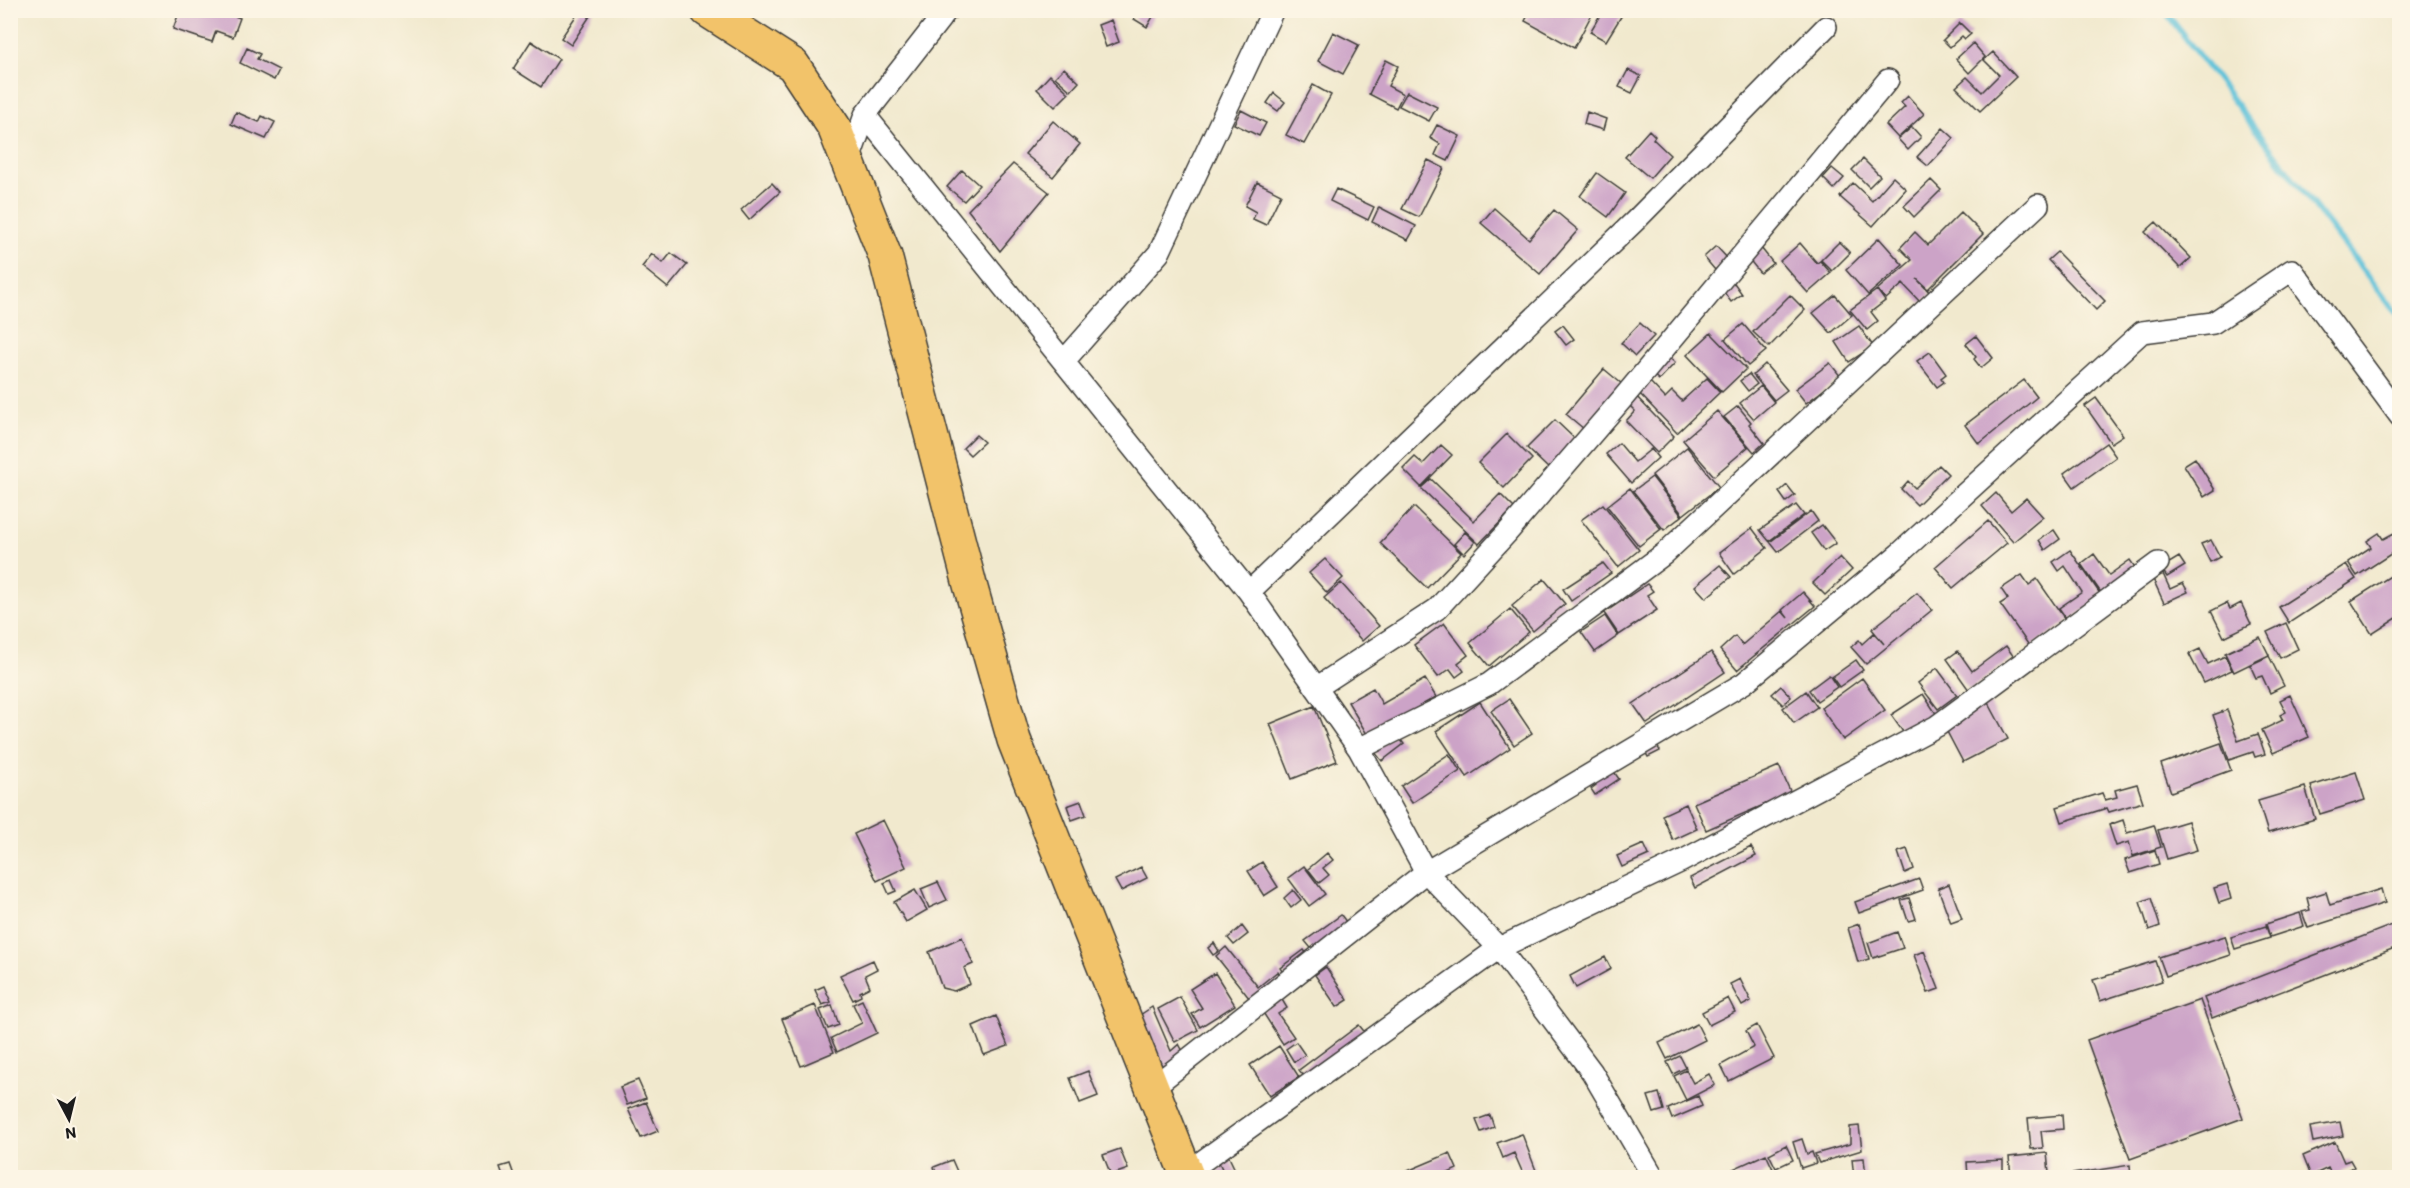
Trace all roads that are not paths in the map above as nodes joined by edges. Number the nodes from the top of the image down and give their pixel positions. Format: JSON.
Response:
{"nodes":[{"id":1,"x":707,"y":10,"type":"edge"},
{"id":2,"x":946,"y":10,"type":"edge"},
{"id":3,"x":1273,"y":10,"type":"edge"},
{"id":4,"x":1826,"y":27,"type":"dead end"},
{"id":5,"x":1888,"y":80,"type":"dead end"},
{"id":6,"x":865,"y":115,"type":"junction"},
{"id":7,"x":848,"y":163,"type":"junction"},
{"id":8,"x":2038,"y":205,"type":"dead end"},
{"id":9,"x":1064,"y":361,"type":"junction"},
{"id":10,"x":2400,"y":416,"type":"edge"},
{"id":11,"x":2158,"y":562,"type":"dead end"},
{"id":12,"x":1249,"y":592,"type":"junction"},
{"id":13,"x":1316,"y":688,"type":"junction"},
{"id":14,"x":1359,"y":749,"type":"junction"},
{"id":15,"x":1426,"y":872,"type":"junction"},
{"id":16,"x":1499,"y":948,"type":"junction"},
{"id":17,"x":1153,"y":1087,"type":"junction"},
{"id":18,"x":1187,"y":1175,"type":"edge"},
{"id":19,"x":1654,"y":1178,"type":"edge"}],
"edges":[{"from":1,"to":7,"type":"highway"},
{"from":2,"to":6,"type":"street"},
{"from":3,"to":9,"type":"street"},
{"from":4,"to":12,"type":"street"},
{"from":5,"to":13,"type":"street"},
{"from":6,"to":7,"type":"street"},
{"from":6,"to":9,"type":"street"},
{"from":7,"to":17,"type":"highway"},
{"from":8,"to":14,"type":"street"},
{"from":9,"to":12,"type":"street"},
{"from":10,"to":15,"type":"street"},
{"from":11,"to":16,"type":"street"},
{"from":12,"to":13,"type":"street"},
{"from":13,"to":14,"type":"street"},
{"from":14,"to":15,"type":"street"},
{"from":15,"to":16,"type":"street"},
{"from":15,"to":17,"type":"street"},
{"from":16,"to":18,"type":"street"},
{"from":16,"to":19,"type":"street"},
{"from":17,"to":18,"type":"highway"}]}
